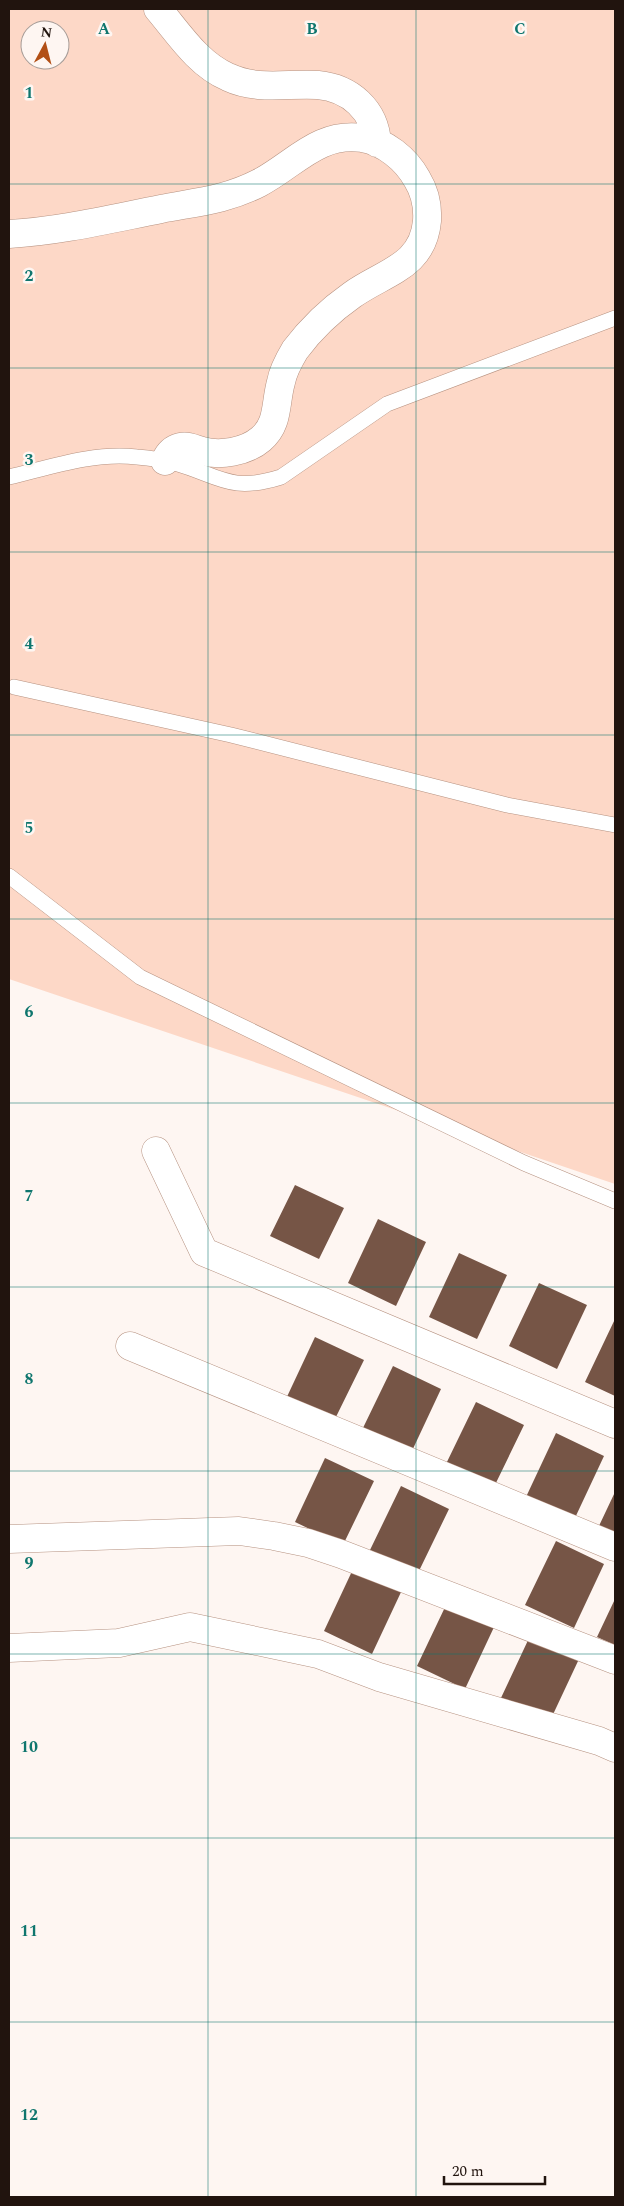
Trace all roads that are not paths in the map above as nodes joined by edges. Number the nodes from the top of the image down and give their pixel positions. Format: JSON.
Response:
{"nodes":[{"id":1,"x":158,"y":9,"type":"edge"},
{"id":2,"x":377,"y":143,"type":"junction"},
{"id":3,"x":9,"y":234,"type":"edge"},
{"id":4,"x":615,"y":318,"type":"edge"},
{"id":5,"x":165,"y":461,"type":"junction"},
{"id":6,"x":9,"y":477,"type":"edge"},
{"id":7,"x":14,"y":687,"type":"dead end"},
{"id":8,"x":615,"y":824,"type":"edge"},
{"id":9,"x":9,"y":876,"type":"edge"},
{"id":10,"x":156,"y":1151,"type":"dead end"},
{"id":11,"x":615,"y":1201,"type":"edge"},
{"id":12,"x":130,"y":1346,"type":"dead end"},
{"id":13,"x":615,"y":1424,"type":"edge"},
{"id":14,"x":9,"y":1539,"type":"edge"},
{"id":15,"x":615,"y":1547,"type":"edge"},
{"id":16,"x":9,"y":1648,"type":"edge"},
{"id":17,"x":615,"y":1660,"type":"edge"},
{"id":18,"x":615,"y":1748,"type":"edge"}],
"edges":[{"from":1,"to":2,"type":"street"},
{"from":2,"to":3,"type":"street"},
{"from":2,"to":5,"type":"street"},
{"from":4,"to":5,"type":"lane"},
{"from":5,"to":6,"type":"lane"},
{"from":7,"to":8,"type":"lane"},
{"from":9,"to":11,"type":"lane"},
{"from":10,"to":13,"type":"street"},
{"from":12,"to":15,"type":"street"},
{"from":14,"to":17,"type":"street"},
{"from":16,"to":18,"type":"street"}]}
